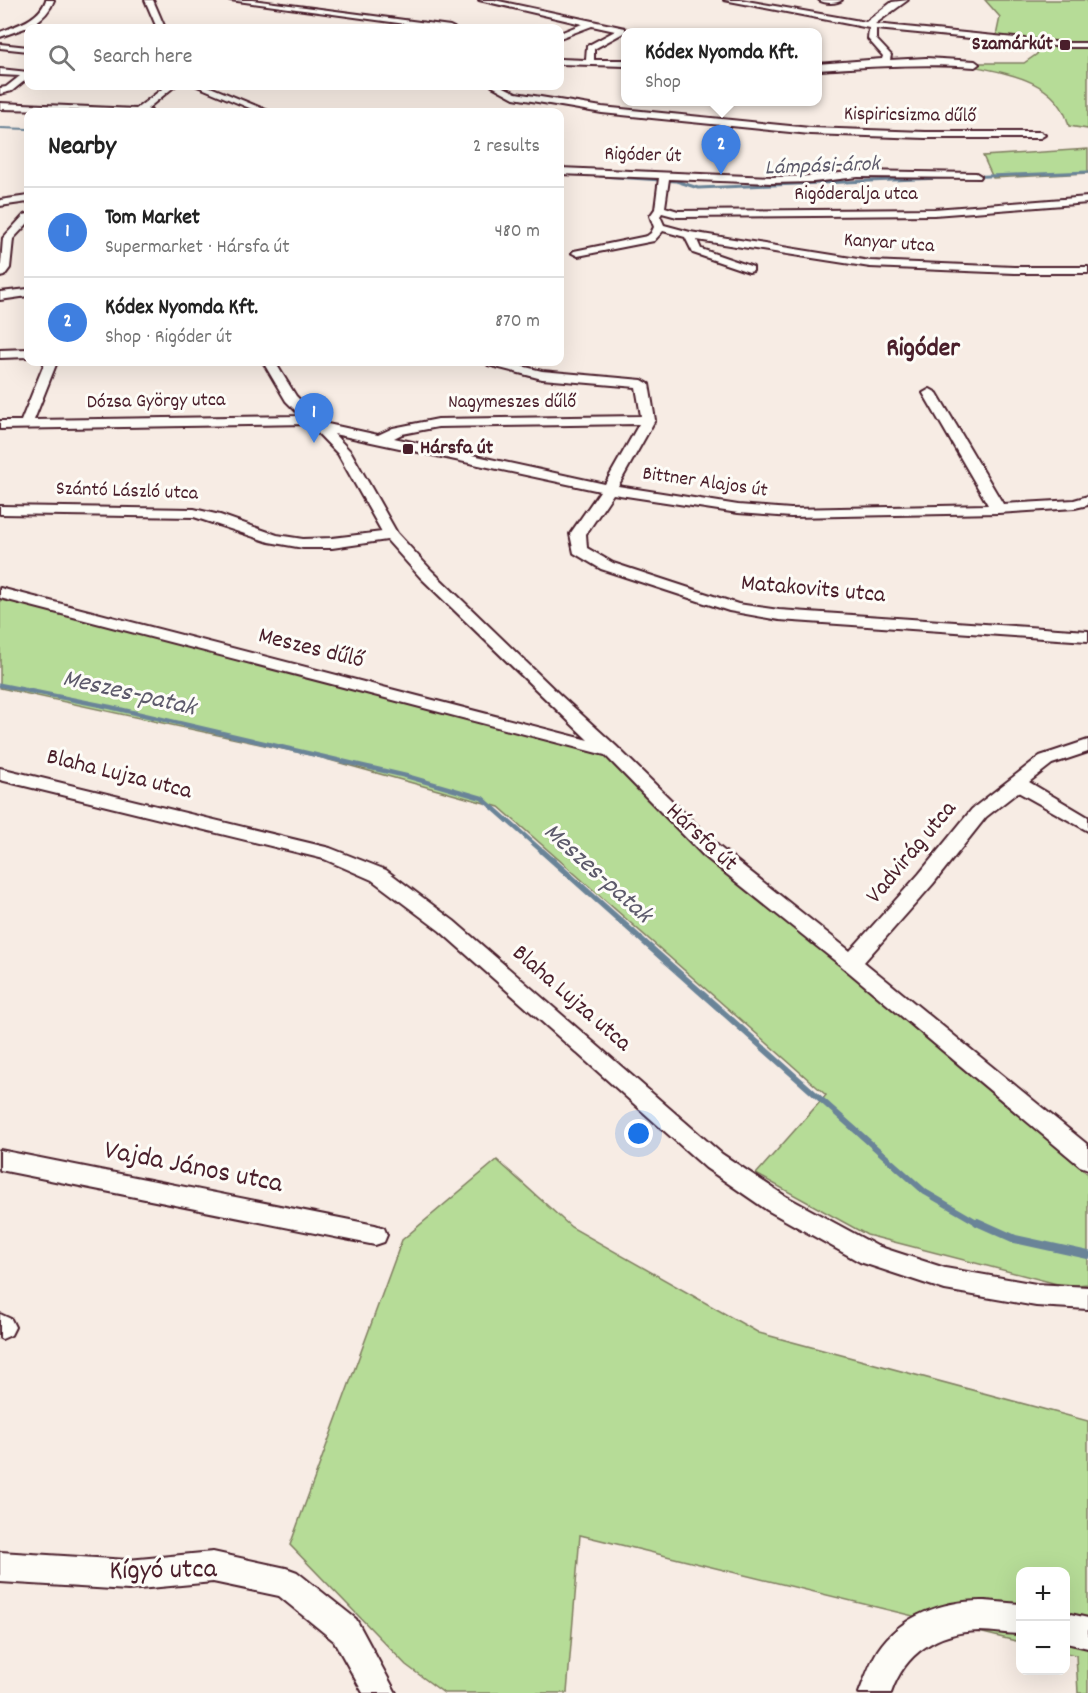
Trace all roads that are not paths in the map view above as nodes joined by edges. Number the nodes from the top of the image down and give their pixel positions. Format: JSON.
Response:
{"nodes":[{"id":1,"x":50,"y":0,"type":"edge"},
{"id":2,"x":149,"y":0,"type":"edge"},
{"id":3,"x":234,"y":0,"type":"edge"},
{"id":4,"x":483,"y":0,"type":"edge"},
{"id":5,"x":728,"y":0,"type":"edge"},
{"id":6,"x":823,"y":0,"type":"edge"},
{"id":7,"x":838,"y":0,"type":"edge"},
{"id":8,"x":904,"y":0,"type":"edge"},
{"id":9,"x":0,"y":23,"type":"edge"},
{"id":10,"x":27,"y":24,"type":"edge"},
{"id":11,"x":159,"y":24,"type":"edge"},
{"id":12,"x":419,"y":24,"type":"edge"},
{"id":13,"x":589,"y":24,"type":"junction"},
{"id":14,"x":871,"y":25,"type":"junction"},
{"id":15,"x":24,"y":26,"type":"joint"},
{"id":16,"x":621,"y":30,"type":"edge"},
{"id":17,"x":621,"y":31,"type":"edge"},
{"id":18,"x":564,"y":34,"type":"edge"},
{"id":19,"x":0,"y":35,"type":"edge"},
{"id":20,"x":1088,"y":45,"type":"edge"},
{"id":21,"x":0,"y":46,"type":"edge"},
{"id":22,"x":24,"y":49,"type":"edge"},
{"id":23,"x":564,"y":62,"type":"edge"},
{"id":24,"x":590,"y":62,"type":"junction"},
{"id":25,"x":621,"y":63,"type":"edge"},
{"id":26,"x":883,"y":63,"type":"junction"},
{"id":27,"x":975,"y":64,"type":"dead end"},
{"id":28,"x":822,"y":67,"type":"edge"},
{"id":29,"x":0,"y":72,"type":"edge"},
{"id":30,"x":24,"y":74,"type":"edge"},
{"id":31,"x":24,"y":77,"type":"edge"},
{"id":32,"x":166,"y":90,"type":"edge"},
{"id":33,"x":211,"y":90,"type":"edge"},
{"id":34,"x":504,"y":90,"type":"edge"},
{"id":35,"x":0,"y":91,"type":"edge"},
{"id":36,"x":0,"y":106,"type":"edge"},
{"id":37,"x":46,"y":108,"type":"edge"},
{"id":38,"x":143,"y":108,"type":"edge"},
{"id":39,"x":256,"y":108,"type":"edge"},
{"id":40,"x":1040,"y":135,"type":"dead end"},
{"id":41,"x":564,"y":171,"type":"edge"},
{"id":42,"x":976,"y":176,"type":"dead end"},
{"id":43,"x":663,"y":178,"type":"junction"},
{"id":44,"x":0,"y":192,"type":"edge"},
{"id":45,"x":24,"y":193,"type":"edge"},
{"id":46,"x":0,"y":197,"type":"edge"},
{"id":47,"x":24,"y":198,"type":"edge"},
{"id":48,"x":24,"y":199,"type":"edge"},
{"id":49,"x":1088,"y":200,"type":"edge"},
{"id":50,"x":0,"y":203,"type":"edge"},
{"id":51,"x":660,"y":209,"type":"junction"},
{"id":52,"x":24,"y":221,"type":"edge"},
{"id":53,"x":658,"y":227,"type":"junction"},
{"id":54,"x":689,"y":235,"type":"junction"},
{"id":55,"x":24,"y":236,"type":"edge"},
{"id":56,"x":4,"y":239,"type":"edge"},
{"id":57,"x":578,"y":253,"type":"dead end"},
{"id":58,"x":749,"y":269,"type":"dead end"},
{"id":59,"x":1088,"y":270,"type":"edge"},
{"id":60,"x":0,"y":274,"type":"edge"},
{"id":61,"x":24,"y":293,"type":"edge"},
{"id":62,"x":0,"y":296,"type":"edge"},
{"id":63,"x":24,"y":353,"type":"edge"},
{"id":64,"x":0,"y":354,"type":"edge"},
{"id":65,"x":49,"y":366,"type":"edge"},
{"id":66,"x":271,"y":366,"type":"edge"},
{"id":67,"x":507,"y":366,"type":"edge"},
{"id":68,"x":930,"y":393,"type":"dead end"},
{"id":69,"x":648,"y":420,"type":"junction"},
{"id":70,"x":318,"y":423,"type":"junction"},
{"id":71,"x":26,"y":424,"type":"junction"},
{"id":72,"x":0,"y":425,"type":"edge"},
{"id":73,"x":379,"y":440,"type":"junction"},
{"id":74,"x":609,"y":489,"type":"junction"},
{"id":75,"x":1088,"y":500,"type":"edge"},
{"id":76,"x":998,"y":509,"type":"junction"},
{"id":77,"x":0,"y":510,"type":"edge"},
{"id":78,"x":390,"y":534,"type":"junction"},
{"id":79,"x":0,"y":593,"type":"edge"},
{"id":80,"x":1088,"y":636,"type":"edge"},
{"id":81,"x":1088,"y":746,"type":"edge"},
{"id":82,"x":610,"y":750,"type":"junction"},
{"id":83,"x":0,"y":774,"type":"edge"},
{"id":84,"x":1017,"y":783,"type":"junction"},
{"id":85,"x":1088,"y":825,"type":"edge"},
{"id":86,"x":851,"y":963,"type":"junction"},
{"id":87,"x":1088,"y":1159,"type":"edge"},
{"id":88,"x":0,"y":1160,"type":"edge"},
{"id":89,"x":375,"y":1235,"type":"dead end"},
{"id":90,"x":1088,"y":1298,"type":"edge"},
{"id":91,"x":0,"y":1568,"type":"edge"},
{"id":92,"x":1016,"y":1619,"type":"edge"},
{"id":93,"x":1070,"y":1629,"type":"edge"},
{"id":94,"x":1088,"y":1632,"type":"edge"},
{"id":95,"x":380,"y":1693,"type":"edge"},
{"id":96,"x":875,"y":1693,"type":"edge"}],
"edges":[{"from":1,"to":10,"type":"street"},
{"from":2,"to":11,"type":"street"},
{"from":3,"to":12,"type":"street"},
{"from":4,"to":13,"type":"street"},
{"from":5,"to":14,"type":"street"},
{"from":6,"to":7,"type":"street"},
{"from":8,"to":14,"type":"street"},
{"from":9,"to":15,"type":"street"},
{"from":13,"to":16,"type":"street"},
{"from":13,"to":18,"type":"street"},
{"from":14,"to":20,"type":"street"},
{"from":14,"to":26,"type":"street"},
{"from":15,"to":19,"type":"street"},
{"from":17,"to":24,"type":"street"},
{"from":21,"to":22,"type":"street"},
{"from":23,"to":24,"type":"street"},
{"from":24,"to":25,"type":"street"},
{"from":26,"to":27,"type":"street"},
{"from":26,"to":28,"type":"street"},
{"from":29,"to":30,"type":"street"},
{"from":31,"to":35,"type":"street"},
{"from":32,"to":38,"type":"street"},
{"from":33,"to":39,"type":"street"},
{"from":34,"to":40,"type":"street","name":"Kispiricsizma dűlő"},
{"from":36,"to":37,"type":"street"},
{"from":41,"to":43,"type":"street","name":"Rigóder út"},
{"from":42,"to":43,"type":"street","name":"Rigóder út"},
{"from":43,"to":51,"type":"street"},
{"from":44,"to":45,"type":"street"},
{"from":46,"to":47,"type":"street"},
{"from":48,"to":50,"type":"street"},
{"from":49,"to":51,"type":"street","name":"Rigóderalja utca"},
{"from":51,"to":53,"type":"street"},
{"from":52,"to":56,"type":"street"},
{"from":53,"to":54,"type":"street","name":"Kanyar utca"},
{"from":53,"to":57,"type":"street"},
{"from":54,"to":58,"type":"street"},
{"from":54,"to":59,"type":"street","name":"Kanyar utca"},
{"from":55,"to":56,"type":"street"},
{"from":56,"to":60,"type":"street"},
{"from":61,"to":62,"type":"street"},
{"from":63,"to":64,"type":"street"},
{"from":65,"to":71,"type":"street"},
{"from":66,"to":70,"type":"street","name":"Hársfa út"},
{"from":67,"to":69,"type":"street","name":"Nagymeszes dűlő"},
{"from":68,"to":76,"type":"street"},
{"from":69,"to":73,"type":"street","name":"Nagymeszes dűlő"},
{"from":69,"to":74,"type":"street"},
{"from":70,"to":71,"type":"street","name":"Dózsa György utca"},
{"from":70,"to":73,"type":"street","name":"Bittner Alajos út"},
{"from":70,"to":78,"type":"street","name":"Hársfa út"},
{"from":71,"to":72,"type":"street","name":"Dózsa György utca"},
{"from":73,"to":74,"type":"street","name":"Bittner Alajos út"},
{"from":74,"to":76,"type":"street","name":"Bittner Alajos út"},
{"from":74,"to":80,"type":"street","name":"Matakovits utca"},
{"from":75,"to":76,"type":"street","name":"Bittner Alajos út"},
{"from":77,"to":78,"type":"street","name":"Szántó László utca"},
{"from":78,"to":82,"type":"street","name":"Hársfa út"},
{"from":79,"to":82,"type":"street","name":"Meszes dűlő"},
{"from":81,"to":84,"type":"street","name":"Vadvirág utca"},
{"from":82,"to":86,"type":"street","name":"Hársfa út"},
{"from":83,"to":90,"type":"street","name":"Blaha Lujza utca"},
{"from":84,"to":85,"type":"street"},
{"from":84,"to":86,"type":"street","name":"Vadvirág utca"},
{"from":86,"to":87,"type":"street","name":"Hársfa út"},
{"from":88,"to":89,"type":"street","name":"Vajda János utca"},
{"from":91,"to":95,"type":"street","name":"Kígyó utca"},
{"from":92,"to":96,"type":"street"},
{"from":93,"to":94,"type":"street"}]}
